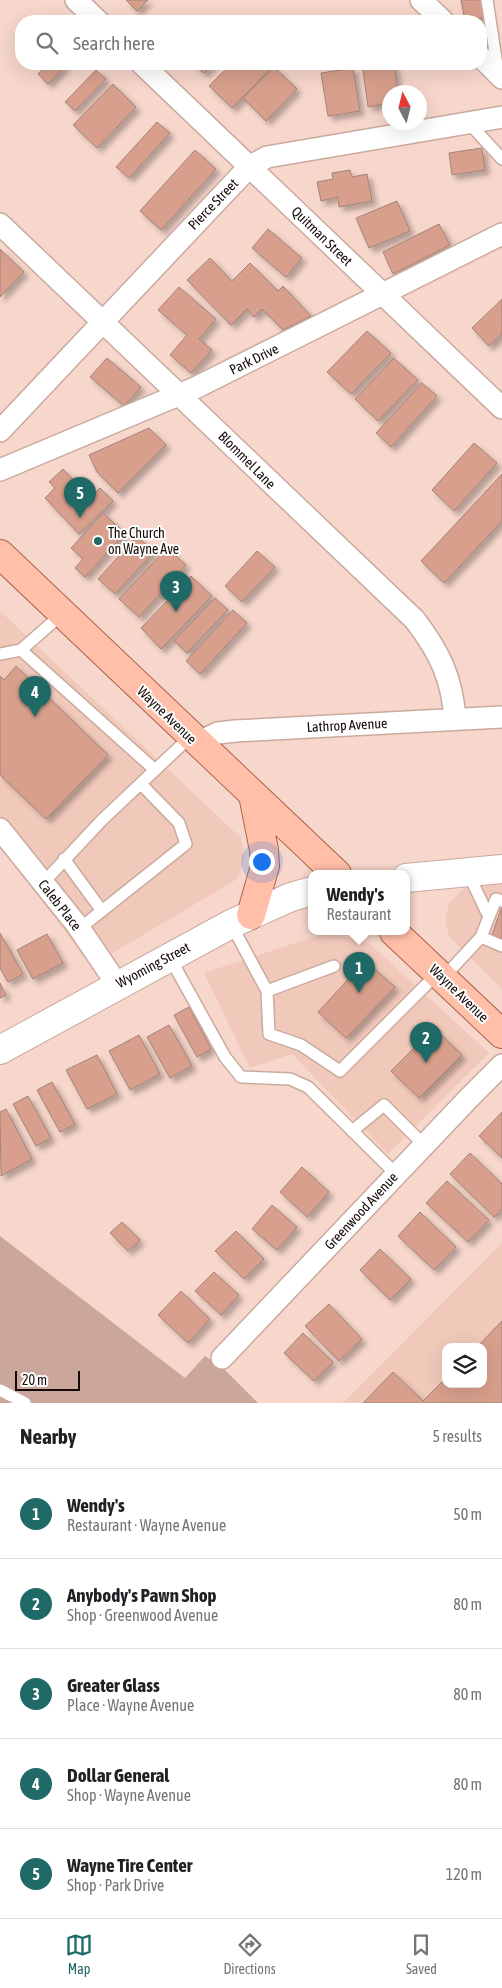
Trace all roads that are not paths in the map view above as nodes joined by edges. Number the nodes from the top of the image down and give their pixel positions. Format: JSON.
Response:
{"nodes":[{"id":1,"x":76,"y":0,"type":"edge"},
{"id":2,"x":421,"y":0,"type":"edge"},
{"id":3,"x":487,"y":0,"type":"edge"},
{"id":4,"x":92,"y":15,"type":"edge"},
{"id":5,"x":437,"y":15,"type":"edge"},
{"id":6,"x":487,"y":63,"type":"edge"},
{"id":7,"x":148,"y":70,"type":"edge"},
{"id":8,"x":500,"y":76,"type":"edge"},
{"id":9,"x":502,"y":116,"type":"edge"},
{"id":10,"x":468,"y":122,"type":"junction"},
{"id":11,"x":502,"y":159,"type":"edge"},
{"id":12,"x":249,"y":167,"type":"junction"},
{"id":13,"x":0,"y":224,"type":"edge"},
{"id":14,"x":502,"y":234,"type":"edge"},
{"id":15,"x":383,"y":294,"type":"junction"},
{"id":16,"x":102,"y":322,"type":"junction"},
{"id":17,"x":180,"y":394,"type":"junction"},
{"id":18,"x":502,"y":408,"type":"edge"},
{"id":19,"x":0,"y":431,"type":"edge"},
{"id":20,"x":0,"y":470,"type":"edge"},
{"id":21,"x":0,"y":554,"type":"edge"},
{"id":22,"x":62,"y":614,"type":"junction"},
{"id":23,"x":22,"y":650,"type":"junction"},
{"id":24,"x":0,"y":654,"type":"edge"},
{"id":25,"x":502,"y":717,"type":"edge"},
{"id":26,"x":456,"y":719,"type":"junction"},
{"id":27,"x":198,"y":744,"type":"junction"},
{"id":28,"x":156,"y":770,"type":"junction"},
{"id":29,"x":141,"y":784,"type":"junction"},
{"id":30,"x":252,"y":796,"type":"junction"},
{"id":31,"x":0,"y":829,"type":"edge"},
{"id":32,"x":64,"y":859,"type":"junction"},
{"id":33,"x":333,"y":870,"type":"edge"},
{"id":34,"x":502,"y":870,"type":"edge"},
{"id":35,"x":468,"y":872,"type":"junction"},
{"id":36,"x":410,"y":878,"type":"edge"},
{"id":37,"x":43,"y":883,"type":"junction"},
{"id":38,"x":308,"y":892,"type":"edge"},
{"id":39,"x":502,"y":901,"type":"edge"},
{"id":40,"x":102,"y":911,"type":"junction"},
{"id":41,"x":489,"y":917,"type":"junction"},
{"id":42,"x":241,"y":919,"type":"junction"},
{"id":43,"x":79,"y":929,"type":"junction"},
{"id":44,"x":397,"y":935,"type":"edge"},
{"id":45,"x":481,"y":937,"type":"junction"},
{"id":46,"x":502,"y":946,"type":"edge"},
{"id":47,"x":168,"y":956,"type":"junction"},
{"id":48,"x":334,"y":966,"type":"dead end"},
{"id":49,"x":440,"y":976,"type":"junction"},
{"id":50,"x":117,"y":984,"type":"junction"},
{"id":51,"x":267,"y":991,"type":"junction"},
{"id":52,"x":502,"y":1034,"type":"edge"},
{"id":53,"x":0,"y":1050,"type":"edge"},
{"id":54,"x":502,"y":1065,"type":"edge"},
{"id":55,"x":352,"y":1131,"type":"junction"},
{"id":56,"x":424,"y":1144,"type":"junction"},
{"id":57,"x":396,"y":1174,"type":"junction"},
{"id":58,"x":222,"y":1358,"type":"dead end"},
{"id":59,"x":0,"y":1390,"type":"edge"},
{"id":60,"x":25,"y":1403,"type":"edge"}],
"edges":[{"from":1,"to":4,"type":"street"},
{"from":2,"to":5,"type":"street"},
{"from":3,"to":8,"type":"lane"},
{"from":6,"to":8,"type":"street"},
{"from":7,"to":12,"type":"street","name":"Quitman Street"},
{"from":9,"to":10,"type":"street","name":"Pierce Street"},
{"from":10,"to":11,"type":"lane"},
{"from":10,"to":12,"type":"street","name":"Pierce Street"},
{"from":12,"to":15,"type":"street","name":"Quitman Street"},
{"from":12,"to":16,"type":"street","name":"Pierce Street"},
{"from":13,"to":16,"type":"street","name":"Blommel Lane"},
{"from":14,"to":15,"type":"street","name":"Park Drive"},
{"from":15,"to":17,"type":"street","name":"Park Drive"},
{"from":15,"to":18,"type":"street","name":"Quitman Street"},
{"from":16,"to":17,"type":"street","name":"Blommel Lane"},
{"from":16,"to":19,"type":"street","name":"Pierce Street"},
{"from":17,"to":20,"type":"street","name":"Park Drive"},
{"from":17,"to":26,"type":"street","name":"Blommel Lane"},
{"from":21,"to":22,"type":"main road","name":"Wayne Avenue"},
{"from":22,"to":23,"type":"lane"},
{"from":22,"to":27,"type":"main road","name":"Wayne Avenue"},
{"from":23,"to":24,"type":"lane"},
{"from":23,"to":28,"type":"lane"},
{"from":25,"to":26,"type":"street","name":"Lathrop Avenue"},
{"from":26,"to":27,"type":"street","name":"Lathrop Avenue"},
{"from":27,"to":28,"type":"lane"},
{"from":27,"to":30,"type":"main road","name":"Wayne Avenue"},
{"from":28,"to":29,"type":"lane"},
{"from":29,"to":32,"type":"lane"},
{"from":29,"to":40,"type":"lane"},
{"from":30,"to":33,"type":"main road","name":"Wayne Avenue"},
{"from":30,"to":42,"type":"main road"},
{"from":31,"to":37,"type":"street","name":"Caleb Place"},
{"from":32,"to":37,"type":"lane"},
{"from":32,"to":40,"type":"lane"},
{"from":34,"to":35,"type":"street"},
{"from":35,"to":36,"type":"street"},
{"from":35,"to":41,"type":"lane"},
{"from":37,"to":43,"type":"street","name":"Caleb Place"},
{"from":38,"to":42,"type":"street","name":"Wyoming Street"},
{"from":39,"to":41,"type":"lane"},
{"from":40,"to":43,"type":"lane"},
{"from":41,"to":45,"type":"lane"},
{"from":42,"to":47,"type":"street","name":"Wyoming Street"},
{"from":42,"to":51,"type":"lane"},
{"from":43,"to":50,"type":"street","name":"Caleb Place"},
{"from":44,"to":49,"type":"main road","name":"Wayne Avenue"},
{"from":45,"to":46,"type":"lane"},
{"from":45,"to":49,"type":"lane"},
{"from":47,"to":50,"type":"street","name":"Wyoming Street"},
{"from":47,"to":55,"type":"lane"},
{"from":48,"to":51,"type":"lane"},
{"from":49,"to":51,"type":"lane"},
{"from":49,"to":52,"type":"main road","name":"Wayne Avenue"},
{"from":50,"to":53,"type":"street","name":"Wyoming Street"},
{"from":54,"to":56,"type":"street","name":"Greenwood Avenue"},
{"from":55,"to":56,"type":"lane"},
{"from":55,"to":57,"type":"lane"},
{"from":56,"to":57,"type":"street","name":"Greenwood Avenue"},
{"from":57,"to":58,"type":"street","name":"Greenwood Avenue"},
{"from":59,"to":60,"type":"lane"}]}
